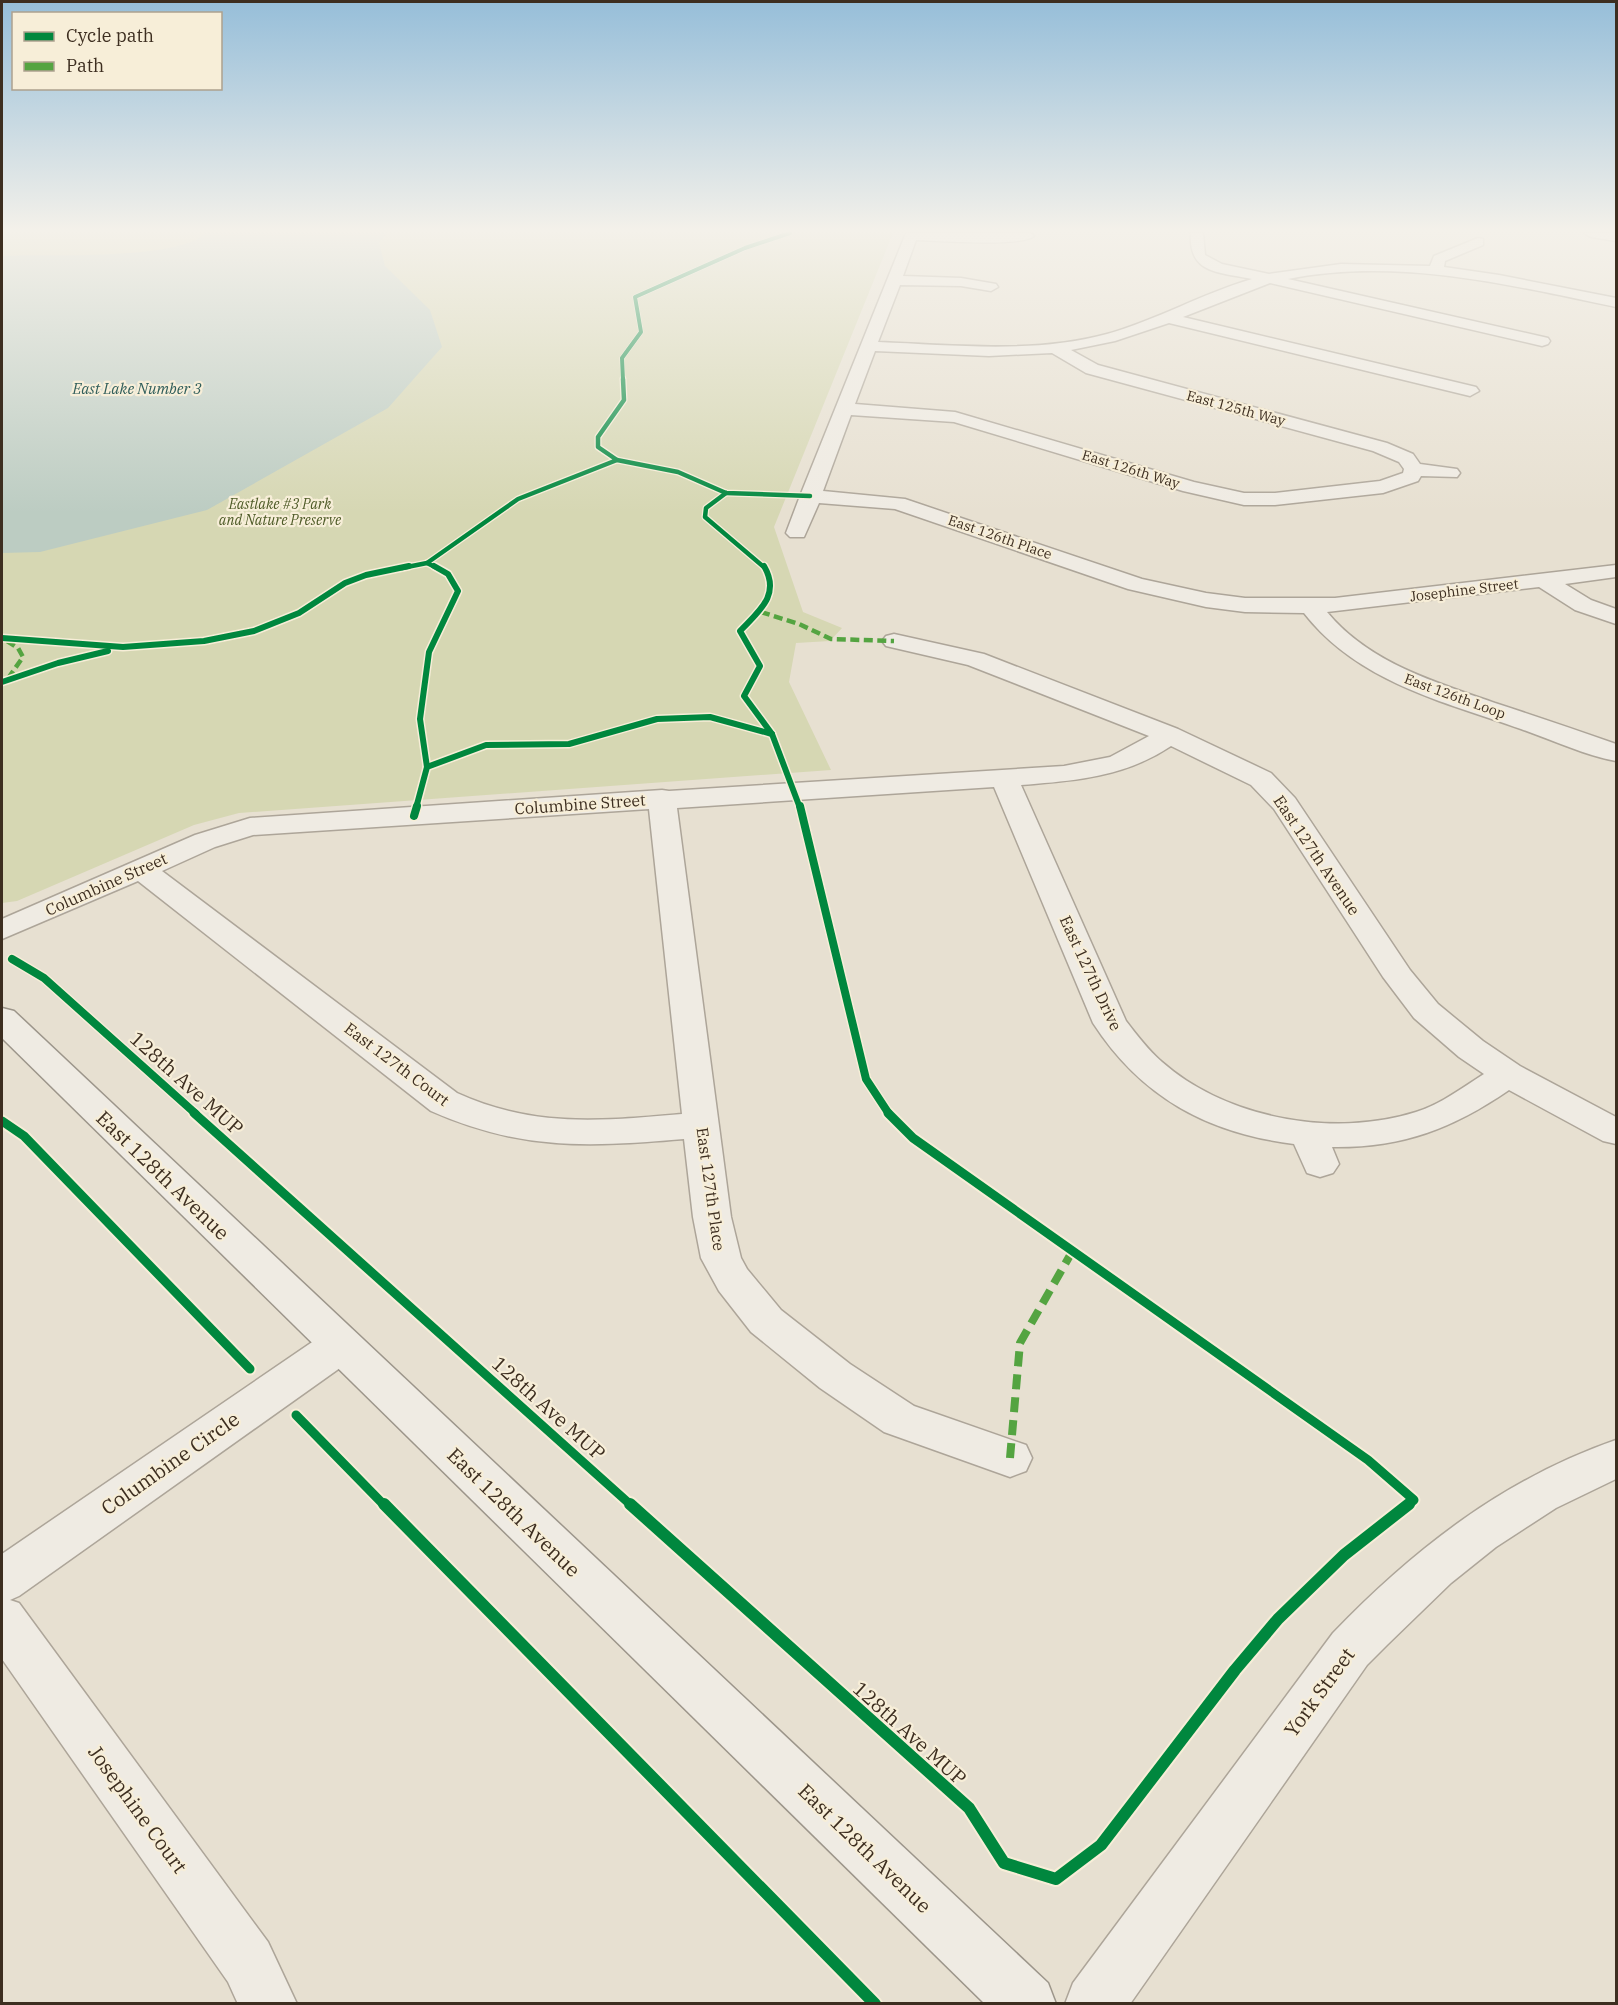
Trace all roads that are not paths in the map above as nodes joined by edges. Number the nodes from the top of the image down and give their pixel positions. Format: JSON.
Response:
{"nodes":[{"id":1,"x":876,"y":327,"type":"edge"},
{"id":2,"x":1138,"y":327,"type":"edge"},
{"id":3,"x":1204,"y":327,"type":"edge"},
{"id":4,"x":1478,"y":327,"type":"edge"},
{"id":5,"x":1542,"y":341,"type":"dead end"},
{"id":6,"x":869,"y":346,"type":"junction"},
{"id":7,"x":1054,"y":348,"type":"junction"},
{"id":8,"x":1470,"y":390,"type":"dead end"},
{"id":9,"x":844,"y":409,"type":"junction"},
{"id":10,"x":1414,"y":469,"type":"junction"},
{"id":11,"x":1450,"y":472,"type":"dead end"},
{"id":12,"x":810,"y":496,"type":"junction"},
{"id":13,"x":797,"y":533,"type":"dead end"},
{"id":14,"x":1617,"y":571,"type":"edge"},
{"id":15,"x":1543,"y":580,"type":"junction"},
{"id":16,"x":1311,"y":607,"type":"junction"},
{"id":17,"x":1617,"y":617,"type":"edge"},
{"id":18,"x":894,"y":640,"type":"dead end"},
{"id":19,"x":1169,"y":735,"type":"junction"},
{"id":20,"x":1617,"y":753,"type":"edge"},
{"id":21,"x":1004,"y":778,"type":"junction"},
{"id":22,"x":662,"y":798,"type":"junction"},
{"id":23,"x":140,"y":868,"type":"junction"},
{"id":24,"x":2,"y":930,"type":"edge"},
{"id":25,"x":2,"y":1019,"type":"edge"},
{"id":26,"x":1508,"y":1074,"type":"junction"},
{"id":27,"x":702,"y":1125,"type":"junction"},
{"id":28,"x":1617,"y":1132,"type":"edge"},
{"id":29,"x":339,"y":1346,"type":"junction"},
{"id":30,"x":1010,"y":1458,"type":"dead end"},
{"id":31,"x":1617,"y":1459,"type":"edge"},
{"id":32,"x":2,"y":1581,"type":"edge"},
{"id":33,"x":2,"y":1619,"type":"edge"},
{"id":34,"x":268,"y":2004,"type":"edge"},
{"id":35,"x":1027,"y":2004,"type":"edge"},
{"id":36,"x":1094,"y":2004,"type":"edge"}],
"edges":[{"from":1,"to":6,"type":"street"},
{"from":2,"to":7,"type":"street"},
{"from":3,"to":8,"type":"street"},
{"from":4,"to":5,"type":"street"},
{"from":6,"to":7,"type":"street"},
{"from":6,"to":9,"type":"street"},
{"from":7,"to":10,"type":"street","name":"East 125th Way"},
{"from":9,"to":10,"type":"street","name":"East 126th Way"},
{"from":9,"to":12,"type":"street"},
{"from":10,"to":11,"type":"street"},
{"from":12,"to":13,"type":"street"},
{"from":12,"to":16,"type":"street","name":"East 126th Place"},
{"from":14,"to":15,"type":"street","name":"Josephine Street"},
{"from":15,"to":16,"type":"street","name":"Josephine Street"},
{"from":15,"to":17,"type":"street"},
{"from":16,"to":20,"type":"street","name":"East 126th Loop"},
{"from":18,"to":19,"type":"street","name":"East 127th Avenue"},
{"from":19,"to":21,"type":"street","name":"Columbine Street"},
{"from":19,"to":26,"type":"street","name":"East 127th Avenue"},
{"from":21,"to":22,"type":"street","name":"Columbine Street"},
{"from":21,"to":26,"type":"street","name":"East 127th Drive"},
{"from":22,"to":23,"type":"street","name":"Columbine Street"},
{"from":22,"to":27,"type":"street","name":"East 127th Place"},
{"from":23,"to":24,"type":"street","name":"Columbine Street"},
{"from":23,"to":27,"type":"street","name":"East 127th Court"},
{"from":25,"to":29,"type":"street","name":"East 128th Avenue"},
{"from":26,"to":28,"type":"street","name":"East 127th Avenue"},
{"from":27,"to":30,"type":"street","name":"East 127th Place"},
{"from":29,"to":32,"type":"street","name":"Columbine Circle"},
{"from":29,"to":35,"type":"street","name":"East 128th Avenue"},
{"from":31,"to":36,"type":"street","name":"York Street"},
{"from":33,"to":34,"type":"street","name":"Josephine Court"}]}
